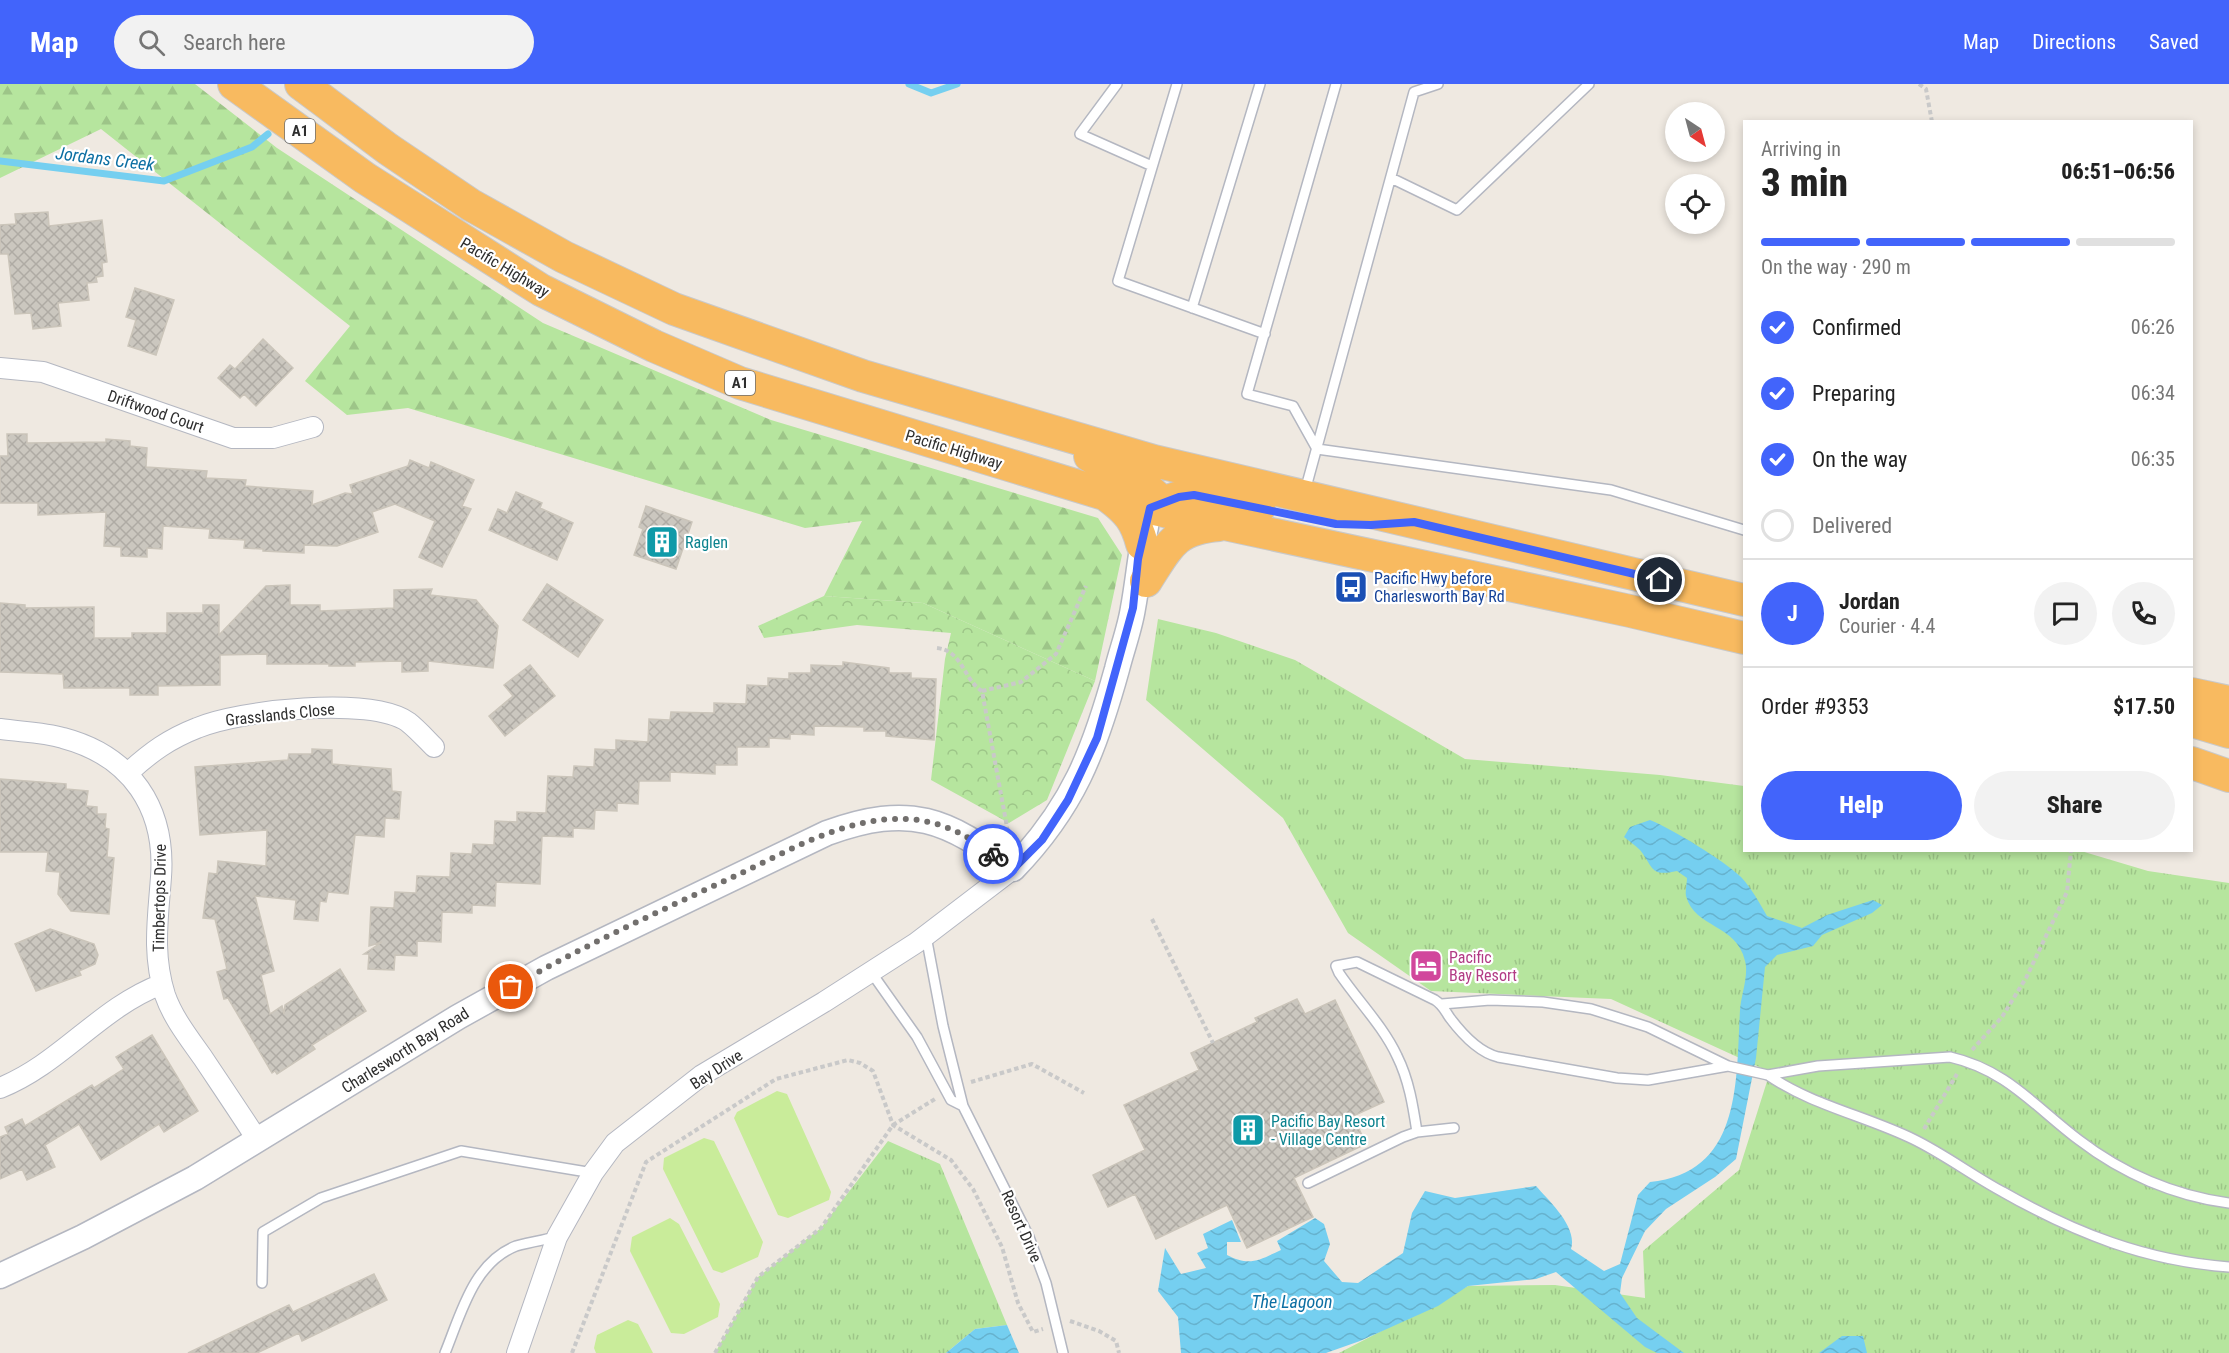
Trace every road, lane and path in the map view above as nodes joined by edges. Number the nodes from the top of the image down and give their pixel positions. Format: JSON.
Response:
{"nodes":[{"id":1,"x":234,"y":84,"type":"edge"},
{"id":2,"x":301,"y":84,"type":"edge"},
{"id":3,"x":1117,"y":84,"type":"edge"},
{"id":4,"x":1177,"y":84,"type":"edge"},
{"id":5,"x":1260,"y":84,"type":"edge"},
{"id":6,"x":1336,"y":84,"type":"edge"},
{"id":7,"x":1438,"y":84,"type":"edge"},
{"id":8,"x":1589,"y":84,"type":"edge"},
{"id":9,"x":1919,"y":84,"type":"edge"},
{"id":10,"x":1932,"y":120,"type":"edge"},
{"id":11,"x":1152,"y":166,"type":"junction"},
{"id":12,"x":1391,"y":178,"type":"junction"},
{"id":13,"x":1192,"y":308,"type":"junction"},
{"id":14,"x":1265,"y":334,"type":"junction"},
{"id":15,"x":0,"y":368,"type":"edge"},
{"id":16,"x":313,"y":427,"type":"dead end"},
{"id":17,"x":1039,"y":428,"type":"junction"},
{"id":18,"x":1317,"y":449,"type":"junction"},
{"id":19,"x":1106,"y":494,"type":"junction"},
{"id":20,"x":1303,"y":497,"type":"junction"},
{"id":21,"x":1160,"y":508,"type":"junction"},
{"id":22,"x":1414,"y":522,"type":"junction"},
{"id":23,"x":1223,"y":525,"type":"junction"},
{"id":24,"x":1743,"y":530,"type":"edge"},
{"id":25,"x":1142,"y":544,"type":"junction"},
{"id":26,"x":1086,"y":586,"type":"dead end"},
{"id":27,"x":1140,"y":595,"type":"junction"},
{"id":28,"x":1743,"y":600,"type":"edge"},
{"id":29,"x":1743,"y":638,"type":"edge"},
{"id":30,"x":937,"y":648,"type":"dead end"},
{"id":31,"x":982,"y":691,"type":"junction"},
{"id":32,"x":2193,"y":694,"type":"edge"},
{"id":33,"x":2229,"y":702,"type":"edge"},
{"id":34,"x":2193,"y":721,"type":"edge"},
{"id":35,"x":0,"y":729,"type":"edge"},
{"id":36,"x":2229,"y":732,"type":"edge"},
{"id":37,"x":434,"y":747,"type":"dead end"},
{"id":38,"x":2193,"y":763,"type":"edge"},
{"id":39,"x":129,"y":772,"type":"junction"},
{"id":40,"x":2229,"y":776,"type":"edge"},
{"id":41,"x":1004,"y":802,"type":"dead end"},
{"id":42,"x":2071,"y":852,"type":"edge"},
{"id":43,"x":1013,"y":869,"type":"junction"},
{"id":44,"x":1152,"y":919,"type":"dead end"},
{"id":45,"x":926,"y":936,"type":"junction"},
{"id":46,"x":871,"y":972,"type":"junction"},
{"id":47,"x":162,"y":984,"type":"junction"},
{"id":48,"x":1442,"y":1004,"type":"junction"},
{"id":49,"x":1213,"y":1043,"type":"dead end"},
{"id":50,"x":1966,"y":1061,"type":"junction"},
{"id":51,"x":1731,"y":1066,"type":"junction"},
{"id":52,"x":1765,"y":1074,"type":"junction"},
{"id":53,"x":958,"y":1086,"type":"junction"},
{"id":54,"x":0,"y":1088,"type":"edge"},
{"id":55,"x":946,"y":1091,"type":"junction"},
{"id":56,"x":1084,"y":1093,"type":"dead end"},
{"id":57,"x":963,"y":1106,"type":"junction"},
{"id":58,"x":893,"y":1125,"type":"junction"},
{"id":59,"x":1454,"y":1128,"type":"dead end"},
{"id":60,"x":1417,"y":1132,"type":"junction"},
{"id":61,"x":258,"y":1141,"type":"junction"},
{"id":62,"x":1917,"y":1141,"type":"junction"},
{"id":63,"x":593,"y":1173,"type":"junction"},
{"id":64,"x":1308,"y":1184,"type":"dead end"},
{"id":65,"x":2229,"y":1203,"type":"edge"},
{"id":66,"x":557,"y":1237,"type":"junction"},
{"id":67,"x":2229,"y":1267,"type":"edge"},
{"id":68,"x":0,"y":1276,"type":"edge"},
{"id":69,"x":262,"y":1282,"type":"dead end"},
{"id":70,"x":1057,"y":1324,"type":"junction"},
{"id":71,"x":445,"y":1353,"type":"edge"},
{"id":72,"x":518,"y":1353,"type":"edge"},
{"id":73,"x":572,"y":1353,"type":"edge"},
{"id":74,"x":714,"y":1353,"type":"edge"},
{"id":75,"x":1063,"y":1353,"type":"edge"},
{"id":76,"x":1119,"y":1353,"type":"edge"}],
"edges":[{"from":1,"to":19,"type":"highway","name":"Pacific Highway","number":"A1"},
{"from":2,"to":17,"type":"highway","number":"A1"},
{"from":3,"to":11,"type":"lane"},
{"from":4,"to":11,"type":"lane"},
{"from":5,"to":13,"type":"lane"},
{"from":6,"to":14,"type":"lane"},
{"from":7,"to":12,"type":"lane"},
{"from":8,"to":12,"type":"lane"},
{"from":9,"to":10,"type":"path"},
{"from":11,"to":13,"type":"lane"},
{"from":12,"to":18,"type":"lane"},
{"from":13,"to":14,"type":"lane"},
{"from":14,"to":18,"type":"lane"},
{"from":15,"to":16,"type":"street","name":"Driftwood Court"},
{"from":17,"to":20,"type":"highway","number":"A1"},
{"from":17,"to":21,"type":"highway"},
{"from":18,"to":20,"type":"lane"},
{"from":18,"to":24,"type":"lane"},
{"from":19,"to":21,"type":"highway","name":"Pacific Highway","number":"A1"},
{"from":19,"to":25,"type":"highway"},
{"from":20,"to":22,"type":"highway","number":"A1"},
{"from":21,"to":22,"type":"highway"},
{"from":21,"to":23,"type":"highway","name":"Pacific Highway","number":"A1"},
{"from":21,"to":25,"type":"street"},
{"from":21,"to":27,"type":"street"},
{"from":22,"to":28,"type":"highway","number":"A1"},
{"from":23,"to":27,"type":"highway"},
{"from":23,"to":29,"type":"highway","name":"Pacific Highway","number":"A1"},
{"from":25,"to":27,"type":"street"},
{"from":26,"to":31,"type":"path"},
{"from":27,"to":43,"type":"street"},
{"from":30,"to":31,"type":"path"},
{"from":31,"to":41,"type":"path"},
{"from":32,"to":33,"type":"highway"},
{"from":34,"to":36,"type":"highway"},
{"from":35,"to":39,"type":"street","name":"Timbertops Drive"},
{"from":37,"to":39,"type":"street","name":"Grasslands Close"},
{"from":38,"to":40,"type":"highway"},
{"from":39,"to":47,"type":"street","name":"Timbertops Drive"},
{"from":42,"to":50,"type":"path"},
{"from":43,"to":45,"type":"street","name":"Bay Drive"},
{"from":43,"to":61,"type":"street","name":"Charlesworth Bay Road"},
{"from":44,"to":49,"type":"path"},
{"from":45,"to":46,"type":"street","name":"Bay Drive"},
{"from":45,"to":53,"type":"lane","name":"Resort Drive"},
{"from":46,"to":55,"type":"lane","name":"Resort Drive"},
{"from":46,"to":63,"type":"street","name":"Bay Drive"},
{"from":47,"to":54,"type":"street"},
{"from":47,"to":61,"type":"street","name":"Timbertops Drive"},
{"from":48,"to":51,"type":"lane"},
{"from":48,"to":51,"type":"lane"},
{"from":48,"to":60,"type":"lane"},
{"from":50,"to":52,"type":"lane"},
{"from":50,"to":62,"type":"path"},
{"from":50,"to":65,"type":"lane"},
{"from":51,"to":52,"type":"lane"},
{"from":52,"to":62,"type":"lane"},
{"from":53,"to":56,"type":"path"},
{"from":53,"to":57,"type":"lane","name":"Resort Drive"},
{"from":55,"to":57,"type":"lane","name":"Resort Drive"},
{"from":55,"to":58,"type":"path"},
{"from":57,"to":70,"type":"lane","name":"Resort Drive"},
{"from":58,"to":70,"type":"path"},
{"from":58,"to":73,"type":"path"},
{"from":58,"to":74,"type":"path"},
{"from":59,"to":60,"type":"lane"},
{"from":60,"to":64,"type":"lane"},
{"from":61,"to":68,"type":"street","name":"Charlesworth Bay Road"},
{"from":62,"to":67,"type":"lane"},
{"from":63,"to":66,"type":"street","name":"Bay Drive"},
{"from":63,"to":69,"type":"lane"},
{"from":66,"to":71,"type":"lane"},
{"from":66,"to":72,"type":"street","name":"Bay Drive"},
{"from":70,"to":75,"type":"lane","name":"Resort Drive"},
{"from":70,"to":76,"type":"path"}]}
